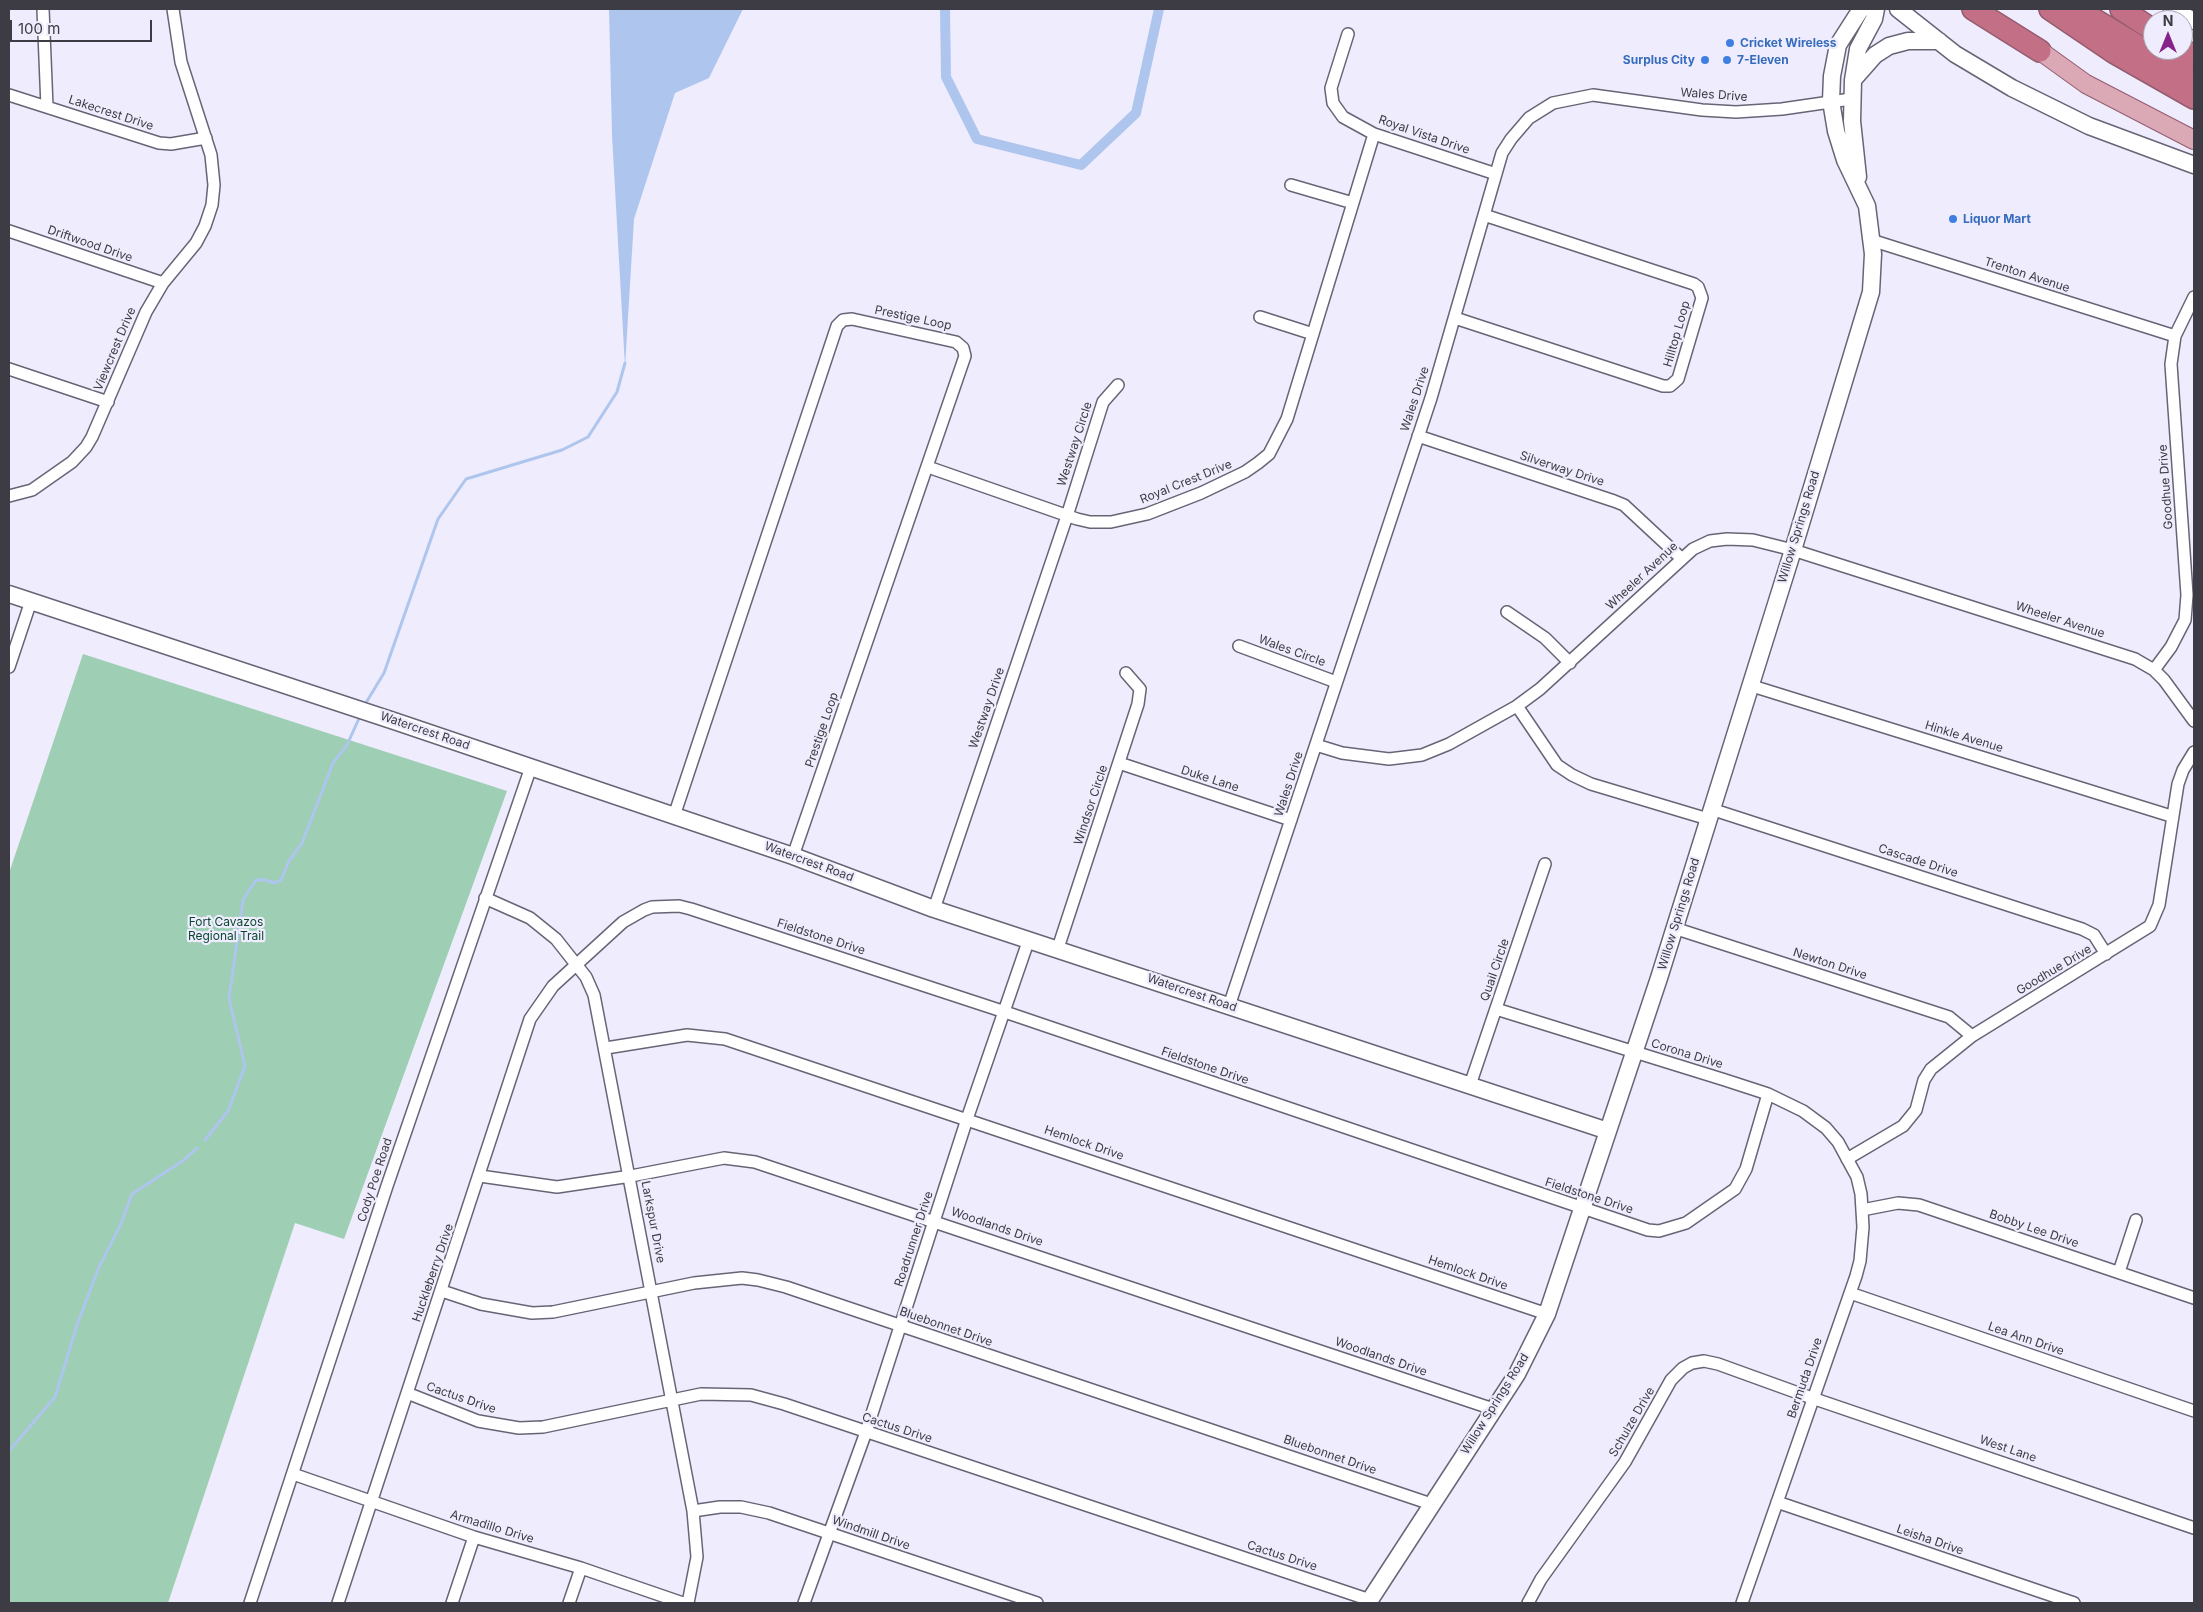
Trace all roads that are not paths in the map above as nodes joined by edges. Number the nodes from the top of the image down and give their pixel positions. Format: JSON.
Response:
{"nodes":[{"id":1,"x":43,"y":9,"type":"edge"},
{"id":2,"x":173,"y":9,"type":"edge"},
{"id":3,"x":1876,"y":9,"type":"edge"},
{"id":4,"x":1898,"y":9,"type":"edge"},
{"id":5,"x":1973,"y":9,"type":"edge"},
{"id":6,"x":1986,"y":9,"type":"edge"},
{"id":7,"x":2050,"y":9,"type":"edge"},
{"id":8,"x":2077,"y":9,"type":"edge"},
{"id":9,"x":2121,"y":9,"type":"edge"},
{"id":10,"x":2172,"y":9,"type":"edge"},
{"id":11,"x":1855,"y":13,"type":"edge"},
{"id":12,"x":2194,"y":21,"type":"edge"},
{"id":13,"x":2143,"y":23,"type":"edge"},
{"id":14,"x":1348,"y":34,"type":"dead end"},
{"id":15,"x":1939,"y":41,"type":"junction"},
{"id":16,"x":2040,"y":51,"type":"junction"},
{"id":17,"x":1853,"y":80,"type":"junction"},
{"id":18,"x":2194,"y":80,"type":"edge"},
{"id":19,"x":9,"y":95,"type":"edge"},
{"id":20,"x":2194,"y":98,"type":"edge"},
{"id":21,"x":1851,"y":99,"type":"junction"},
{"id":22,"x":1831,"y":101,"type":"junction"},
{"id":23,"x":47,"y":107,"type":"junction"},
{"id":24,"x":1374,"y":134,"type":"junction"},
{"id":25,"x":206,"y":138,"type":"junction"},
{"id":26,"x":2194,"y":140,"type":"edge"},
{"id":27,"x":2194,"y":165,"type":"edge"},
{"id":28,"x":1496,"y":174,"type":"junction"},
{"id":29,"x":1858,"y":184,"type":"junction"},
{"id":30,"x":1291,"y":185,"type":"dead end"},
{"id":31,"x":1354,"y":203,"type":"junction"},
{"id":32,"x":1484,"y":214,"type":"junction"},
{"id":33,"x":9,"y":231,"type":"edge"},
{"id":34,"x":1871,"y":240,"type":"junction"},
{"id":35,"x":163,"y":283,"type":"junction"},
{"id":36,"x":2194,"y":296,"type":"edge"},
{"id":37,"x":1260,"y":317,"type":"dead end"},
{"id":38,"x":1455,"y":318,"type":"junction"},
{"id":39,"x":1313,"y":334,"type":"junction"},
{"id":40,"x":2175,"y":336,"type":"junction"},
{"id":41,"x":9,"y":369,"type":"edge"},
{"id":42,"x":1118,"y":385,"type":"dead end"},
{"id":43,"x":108,"y":402,"type":"junction"},
{"id":44,"x":1418,"y":436,"type":"junction"},
{"id":45,"x":928,"y":467,"type":"junction"},
{"id":46,"x":9,"y":496,"type":"edge"},
{"id":47,"x":1067,"y":516,"type":"junction"},
{"id":48,"x":1793,"y":550,"type":"junction"},
{"id":49,"x":1681,"y":558,"type":"junction"},
{"id":50,"x":9,"y":594,"type":"edge"},
{"id":51,"x":30,"y":601,"type":"junction"},
{"id":52,"x":1507,"y":612,"type":"dead end"},
{"id":53,"x":1239,"y":646,"type":"dead end"},
{"id":54,"x":1570,"y":663,"type":"junction"},
{"id":55,"x":9,"y":666,"type":"edge"},
{"id":56,"x":2154,"y":670,"type":"junction"},
{"id":57,"x":1126,"y":674,"type":"dead end"},
{"id":58,"x":1336,"y":682,"type":"junction"},
{"id":59,"x":1749,"y":685,"type":"junction"},
{"id":60,"x":1517,"y":706,"type":"junction"},
{"id":61,"x":2194,"y":721,"type":"edge"},
{"id":62,"x":1316,"y":745,"type":"junction"},
{"id":63,"x":2194,"y":752,"type":"edge"},
{"id":64,"x":1119,"y":763,"type":"junction"},
{"id":65,"x":531,"y":767,"type":"junction"},
{"id":66,"x":1709,"y":814,"type":"junction"},
{"id":67,"x":674,"y":816,"type":"junction"},
{"id":68,"x":2172,"y":816,"type":"junction"},
{"id":69,"x":1291,"y":820,"type":"junction"},
{"id":70,"x":793,"y":856,"type":"junction"},
{"id":71,"x":1545,"y":864,"type":"dead end"},
{"id":72,"x":485,"y":898,"type":"junction"},
{"id":73,"x":934,"y":909,"type":"junction"},
{"id":74,"x":1674,"y":928,"type":"junction"},
{"id":75,"x":1029,"y":939,"type":"junction"},
{"id":76,"x":1058,"y":948,"type":"junction"},
{"id":77,"x":2106,"y":954,"type":"junction"},
{"id":78,"x":577,"y":964,"type":"junction"},
{"id":79,"x":1229,"y":1006,"type":"junction"},
{"id":80,"x":1496,"y":1009,"type":"junction"},
{"id":81,"x":1005,"y":1012,"type":"junction"},
{"id":82,"x":1972,"y":1036,"type":"junction"},
{"id":83,"x":606,"y":1048,"type":"junction"},
{"id":84,"x":1634,"y":1052,"type":"junction"},
{"id":85,"x":1470,"y":1085,"type":"junction"},
{"id":86,"x":1768,"y":1094,"type":"junction"},
{"id":87,"x":967,"y":1118,"type":"junction"},
{"id":88,"x":1608,"y":1131,"type":"junction"},
{"id":89,"x":1847,"y":1159,"type":"junction"},
{"id":90,"x":480,"y":1176,"type":"junction"},
{"id":91,"x":631,"y":1176,"type":"junction"},
{"id":92,"x":1582,"y":1209,"type":"junction"},
{"id":93,"x":1862,"y":1210,"type":"junction"},
{"id":94,"x":2136,"y":1220,"type":"dead end"},
{"id":95,"x":935,"y":1221,"type":"junction"},
{"id":96,"x":2119,"y":1272,"type":"junction"},
{"id":97,"x":442,"y":1291,"type":"junction"},
{"id":98,"x":652,"y":1292,"type":"junction"},
{"id":99,"x":1850,"y":1293,"type":"junction"},
{"id":100,"x":2194,"y":1298,"type":"edge"},
{"id":101,"x":1547,"y":1314,"type":"junction"},
{"id":102,"x":900,"y":1326,"type":"junction"},
{"id":103,"x":407,"y":1393,"type":"junction"},
{"id":104,"x":1812,"y":1398,"type":"junction"},
{"id":105,"x":671,"y":1400,"type":"junction"},
{"id":106,"x":1493,"y":1409,"type":"junction"},
{"id":107,"x":2194,"y":1411,"type":"edge"},
{"id":108,"x":866,"y":1432,"type":"junction"},
{"id":109,"x":293,"y":1474,"type":"junction"},
{"id":110,"x":371,"y":1502,"type":"junction"},
{"id":111,"x":1777,"y":1502,"type":"junction"},
{"id":112,"x":1431,"y":1504,"type":"junction"},
{"id":113,"x":693,"y":1511,"type":"junction"},
{"id":114,"x":2194,"y":1528,"type":"edge"},
{"id":115,"x":830,"y":1534,"type":"junction"},
{"id":116,"x":474,"y":1537,"type":"junction"},
{"id":117,"x":581,"y":1568,"type":"junction"},
{"id":118,"x":1369,"y":1601,"type":"edge"},
{"id":119,"x":250,"y":1603,"type":"edge"},
{"id":120,"x":338,"y":1603,"type":"edge"},
{"id":121,"x":452,"y":1603,"type":"edge"},
{"id":122,"x":569,"y":1603,"type":"edge"},
{"id":123,"x":683,"y":1603,"type":"edge"},
{"id":124,"x":688,"y":1603,"type":"edge"},
{"id":125,"x":804,"y":1603,"type":"edge"},
{"id":126,"x":1037,"y":1603,"type":"edge"},
{"id":127,"x":1528,"y":1603,"type":"edge"},
{"id":128,"x":1742,"y":1603,"type":"edge"},
{"id":129,"x":2074,"y":1603,"type":"edge"}],
"edges":[{"from":1,"to":23,"type":"street"},
{"from":2,"to":25,"type":"street","name":"Viewcrest Drive"},
{"from":3,"to":17,"type":"street","name":"Willow Springs Road"},
{"from":4,"to":15,"type":"street"},
{"from":5,"to":16,"type":"highway"},
{"from":6,"to":16,"type":"main road"},
{"from":7,"to":20,"type":"highway"},
{"from":8,"to":18,"type":"highway"},
{"from":9,"to":13,"type":"highway"},
{"from":10,"to":12,"type":"street"},
{"from":11,"to":22,"type":"street","name":"Willow Springs Road"},
{"from":14,"to":24,"type":"street","name":"Royal Vista Drive"},
{"from":15,"to":17,"type":"street"},
{"from":15,"to":27,"type":"street"},
{"from":16,"to":26,"type":"main road"},
{"from":17,"to":21,"type":"street","name":"Willow Springs Road"},
{"from":19,"to":23,"type":"street","name":"Lakecrest Drive"},
{"from":21,"to":22,"type":"street","name":"Wales Drive"},
{"from":21,"to":29,"type":"street","name":"Willow Springs Road"},
{"from":22,"to":28,"type":"street","name":"Wales Drive"},
{"from":22,"to":29,"type":"street","name":"Willow Springs Road"},
{"from":23,"to":25,"type":"street","name":"Lakecrest Drive"},
{"from":24,"to":28,"type":"street","name":"Royal Vista Drive"},
{"from":24,"to":31,"type":"street","name":"Royal Crest Drive"},
{"from":25,"to":35,"type":"street","name":"Viewcrest Drive"},
{"from":28,"to":32,"type":"street","name":"Wales Drive"},
{"from":29,"to":34,"type":"street","name":"Willow Springs Road"},
{"from":30,"to":31,"type":"street"},
{"from":31,"to":39,"type":"street","name":"Royal Crest Drive"},
{"from":32,"to":38,"type":"street","name":"Wales Drive"},
{"from":32,"to":38,"type":"street","name":"Hilltop Loop"},
{"from":33,"to":35,"type":"street","name":"Driftwood Drive"},
{"from":34,"to":40,"type":"street","name":"Trenton Avenue"},
{"from":34,"to":48,"type":"street","name":"Willow Springs Road"},
{"from":35,"to":43,"type":"street","name":"Viewcrest Drive"},
{"from":36,"to":40,"type":"street","name":"Goodhue Drive"},
{"from":37,"to":39,"type":"street"},
{"from":38,"to":44,"type":"street","name":"Wales Drive"},
{"from":39,"to":47,"type":"street","name":"Royal Crest Drive"},
{"from":40,"to":56,"type":"street","name":"Goodhue Drive"},
{"from":41,"to":43,"type":"street"},
{"from":42,"to":47,"type":"street","name":"Westway Circle"},
{"from":43,"to":46,"type":"street","name":"Viewcrest Drive"},
{"from":44,"to":49,"type":"street","name":"Silverway Drive"},
{"from":44,"to":58,"type":"street","name":"Wales Drive"},
{"from":45,"to":47,"type":"street","name":"Royal Crest Drive"},
{"from":45,"to":67,"type":"street","name":"Prestige Loop"},
{"from":45,"to":70,"type":"street","name":"Prestige Loop"},
{"from":47,"to":73,"type":"street","name":"Westway Drive"},
{"from":48,"to":49,"type":"street","name":"Wheeler Avenue"},
{"from":48,"to":56,"type":"street","name":"Wheeler Avenue"},
{"from":48,"to":59,"type":"street","name":"Willow Springs Road"},
{"from":49,"to":54,"type":"street","name":"Wheeler Avenue"},
{"from":50,"to":51,"type":"street","name":"Watercrest Road"},
{"from":51,"to":55,"type":"street"},
{"from":51,"to":65,"type":"street","name":"Watercrest Road"},
{"from":52,"to":54,"type":"street"},
{"from":53,"to":58,"type":"street","name":"Wales Circle"},
{"from":54,"to":60,"type":"street","name":"Wheeler Avenue"},
{"from":56,"to":61,"type":"street","name":"Wheeler Avenue"},
{"from":57,"to":64,"type":"street","name":"Windsor Circle"},
{"from":58,"to":62,"type":"street","name":"Wales Drive"},
{"from":59,"to":66,"type":"street","name":"Willow Springs Road"},
{"from":59,"to":68,"type":"street","name":"Hinkle Avenue"},
{"from":60,"to":62,"type":"street","name":"Wheeler Avenue"},
{"from":60,"to":66,"type":"street","name":"Cascade Drive"},
{"from":62,"to":69,"type":"street","name":"Wales Drive"},
{"from":63,"to":68,"type":"street","name":"Goodhue Drive"},
{"from":64,"to":69,"type":"street","name":"Duke Lane"},
{"from":64,"to":76,"type":"street","name":"Windsor Circle"},
{"from":65,"to":67,"type":"street","name":"Watercrest Road"},
{"from":65,"to":72,"type":"street","name":"Cody Poe Road"},
{"from":66,"to":74,"type":"street","name":"Willow Springs Road"},
{"from":66,"to":77,"type":"street","name":"Cascade Drive"},
{"from":67,"to":70,"type":"street","name":"Watercrest Road"},
{"from":68,"to":77,"type":"street","name":"Goodhue Drive"},
{"from":69,"to":79,"type":"street","name":"Wales Drive"},
{"from":70,"to":73,"type":"street","name":"Watercrest Road"},
{"from":71,"to":80,"type":"street","name":"Quail Circle"},
{"from":72,"to":78,"type":"street","name":"Larkspur Drive"},
{"from":72,"to":109,"type":"street","name":"Cody Poe Road"},
{"from":73,"to":75,"type":"street","name":"Watercrest Road"},
{"from":74,"to":82,"type":"street","name":"Newton Drive"},
{"from":74,"to":84,"type":"street","name":"Willow Springs Road"},
{"from":75,"to":76,"type":"street","name":"Watercrest Road"},
{"from":75,"to":81,"type":"street","name":"Roadrunner Drive"},
{"from":76,"to":79,"type":"street","name":"Watercrest Road"},
{"from":77,"to":82,"type":"street","name":"Goodhue Drive"},
{"from":78,"to":81,"type":"street","name":"Fieldstone Drive"},
{"from":78,"to":83,"type":"street","name":"Larkspur Drive"},
{"from":78,"to":90,"type":"street","name":"Huckleberry Drive"},
{"from":79,"to":85,"type":"street","name":"Watercrest Road"},
{"from":80,"to":84,"type":"street","name":"Corona Drive"},
{"from":80,"to":85,"type":"street","name":"Quail Circle"},
{"from":81,"to":87,"type":"street","name":"Roadrunner Drive"},
{"from":81,"to":92,"type":"street","name":"Fieldstone Drive"},
{"from":82,"to":89,"type":"street","name":"Goodhue Drive"},
{"from":83,"to":87,"type":"street","name":"Hemlock Drive"},
{"from":83,"to":91,"type":"street","name":"Larkspur Drive"},
{"from":84,"to":86,"type":"street","name":"Corona Drive"},
{"from":84,"to":88,"type":"street","name":"Willow Springs Road"},
{"from":85,"to":88,"type":"street","name":"Watercrest Road"},
{"from":86,"to":89,"type":"street","name":"Corona Drive"},
{"from":86,"to":92,"type":"street","name":"Fieldstone Drive"},
{"from":87,"to":95,"type":"street","name":"Roadrunner Drive"},
{"from":87,"to":101,"type":"street","name":"Hemlock Drive"},
{"from":88,"to":92,"type":"street","name":"Willow Springs Road"},
{"from":89,"to":93,"type":"street","name":"Bermuda Drive"},
{"from":90,"to":91,"type":"street","name":"Woodlands Drive"},
{"from":90,"to":97,"type":"street","name":"Huckleberry Drive"},
{"from":91,"to":95,"type":"street","name":"Woodlands Drive"},
{"from":91,"to":98,"type":"street","name":"Larkspur Drive"},
{"from":92,"to":101,"type":"street","name":"Willow Springs Road"},
{"from":93,"to":96,"type":"street","name":"Bobby Lee Drive"},
{"from":93,"to":99,"type":"street","name":"Bermuda Drive"},
{"from":94,"to":96,"type":"street"},
{"from":95,"to":102,"type":"street","name":"Roadrunner Drive"},
{"from":95,"to":106,"type":"street","name":"Woodlands Drive"},
{"from":96,"to":100,"type":"street","name":"Bobby Lee Drive"},
{"from":97,"to":98,"type":"street","name":"Bluebonnet Drive"},
{"from":97,"to":103,"type":"street","name":"Huckleberry Drive"},
{"from":98,"to":102,"type":"street","name":"Bluebonnet Drive"},
{"from":98,"to":105,"type":"street","name":"Larkspur Drive"},
{"from":99,"to":104,"type":"street","name":"Bermuda Drive"},
{"from":99,"to":107,"type":"street","name":"Lea Ann Drive"},
{"from":101,"to":106,"type":"street","name":"Willow Springs Road"},
{"from":102,"to":108,"type":"street","name":"Roadrunner Drive"},
{"from":102,"to":112,"type":"street","name":"Bluebonnet Drive"},
{"from":103,"to":105,"type":"street","name":"Cactus Drive"},
{"from":103,"to":110,"type":"street","name":"Huckleberry Drive"},
{"from":104,"to":111,"type":"street","name":"Bermuda Drive"},
{"from":104,"to":114,"type":"street","name":"West Lane"},
{"from":104,"to":127,"type":"street","name":"Schulze Drive"},
{"from":105,"to":108,"type":"street","name":"Cactus Drive"},
{"from":105,"to":113,"type":"street","name":"Larkspur Drive"},
{"from":106,"to":112,"type":"street","name":"Willow Springs Road"},
{"from":108,"to":115,"type":"street","name":"Roadrunner Drive"},
{"from":108,"to":118,"type":"street","name":"Cactus Drive"},
{"from":109,"to":110,"type":"street","name":"Armadillo Drive"},
{"from":109,"to":119,"type":"street","name":"Cody Poe Road"},
{"from":110,"to":116,"type":"street","name":"Armadillo Drive"},
{"from":110,"to":120,"type":"street","name":"Huckleberry Drive"},
{"from":111,"to":128,"type":"street","name":"Bermuda Drive"},
{"from":111,"to":129,"type":"street","name":"Leisha Drive"},
{"from":112,"to":118,"type":"street","name":"Willow Springs Road"},
{"from":113,"to":115,"type":"street","name":"Windmill Drive"},
{"from":113,"to":124,"type":"street","name":"Larkspur Drive"},
{"from":115,"to":125,"type":"street","name":"Roadrunner Drive"},
{"from":115,"to":126,"type":"street","name":"Windmill Drive"},
{"from":116,"to":117,"type":"street","name":"Armadillo Drive"},
{"from":116,"to":121,"type":"street"},
{"from":117,"to":122,"type":"street"},
{"from":117,"to":123,"type":"street","name":"Armadillo Drive"}]}
